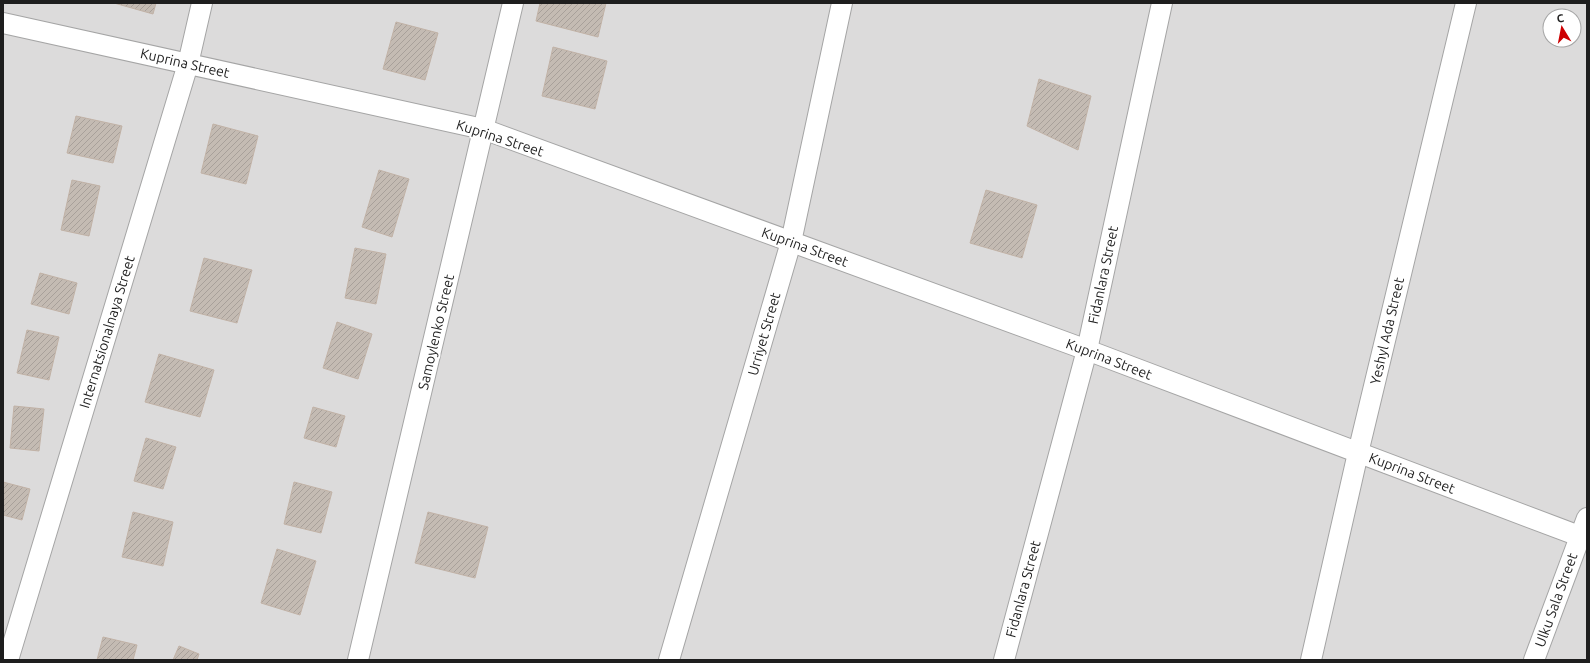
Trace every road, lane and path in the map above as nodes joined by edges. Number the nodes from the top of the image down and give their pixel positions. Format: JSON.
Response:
{"nodes":[{"id":1,"x":202,"y":3,"type":"edge"},
{"id":2,"x":513,"y":3,"type":"edge"},
{"id":3,"x":842,"y":3,"type":"edge"},
{"id":4,"x":1162,"y":3,"type":"edge"},
{"id":5,"x":1466,"y":3,"type":"edge"},
{"id":6,"x":3,"y":23,"type":"edge"},
{"id":7,"x":188,"y":64,"type":"junction"},
{"id":8,"x":483,"y":130,"type":"junction"},
{"id":9,"x":791,"y":242,"type":"junction"},
{"id":10,"x":1087,"y":350,"type":"junction"},
{"id":11,"x":1358,"y":453,"type":"junction"},
{"id":12,"x":1585,"y":531,"type":"edge"},
{"id":13,"x":8,"y":660,"type":"edge"},
{"id":14,"x":358,"y":660,"type":"edge"},
{"id":15,"x":669,"y":660,"type":"edge"},
{"id":16,"x":1004,"y":660,"type":"edge"},
{"id":17,"x":1311,"y":660,"type":"edge"},
{"id":18,"x":1534,"y":660,"type":"edge"}],
"edges":[{"from":1,"to":7,"type":"street","name":"Internatsionalnaya Street"},
{"from":2,"to":8,"type":"street","name":"Samoylenko Street"},
{"from":3,"to":9,"type":"street","name":"Urriyet Street"},
{"from":4,"to":10,"type":"street","name":"Fidanlara Street"},
{"from":5,"to":11,"type":"street","name":"Yeshyl Ada Street"},
{"from":6,"to":7,"type":"street","name":"Kuprina Street"},
{"from":7,"to":8,"type":"street","name":"Kuprina Street"},
{"from":7,"to":13,"type":"street","name":"Internatsionalnaya Street"},
{"from":8,"to":9,"type":"street","name":"Kuprina Street"},
{"from":8,"to":14,"type":"street","name":"Samoylenko Street"},
{"from":9,"to":10,"type":"street","name":"Kuprina Street"},
{"from":9,"to":15,"type":"street","name":"Urriyet Street"},
{"from":10,"to":11,"type":"street","name":"Kuprina Street"},
{"from":10,"to":16,"type":"street","name":"Fidanlara Street"},
{"from":11,"to":12,"type":"street","name":"Kuprina Street"},
{"from":11,"to":17,"type":"street","name":"Yeshyl Ada Street"},
{"from":12,"to":18,"type":"street","name":"Ulku Sala Street"}]}
